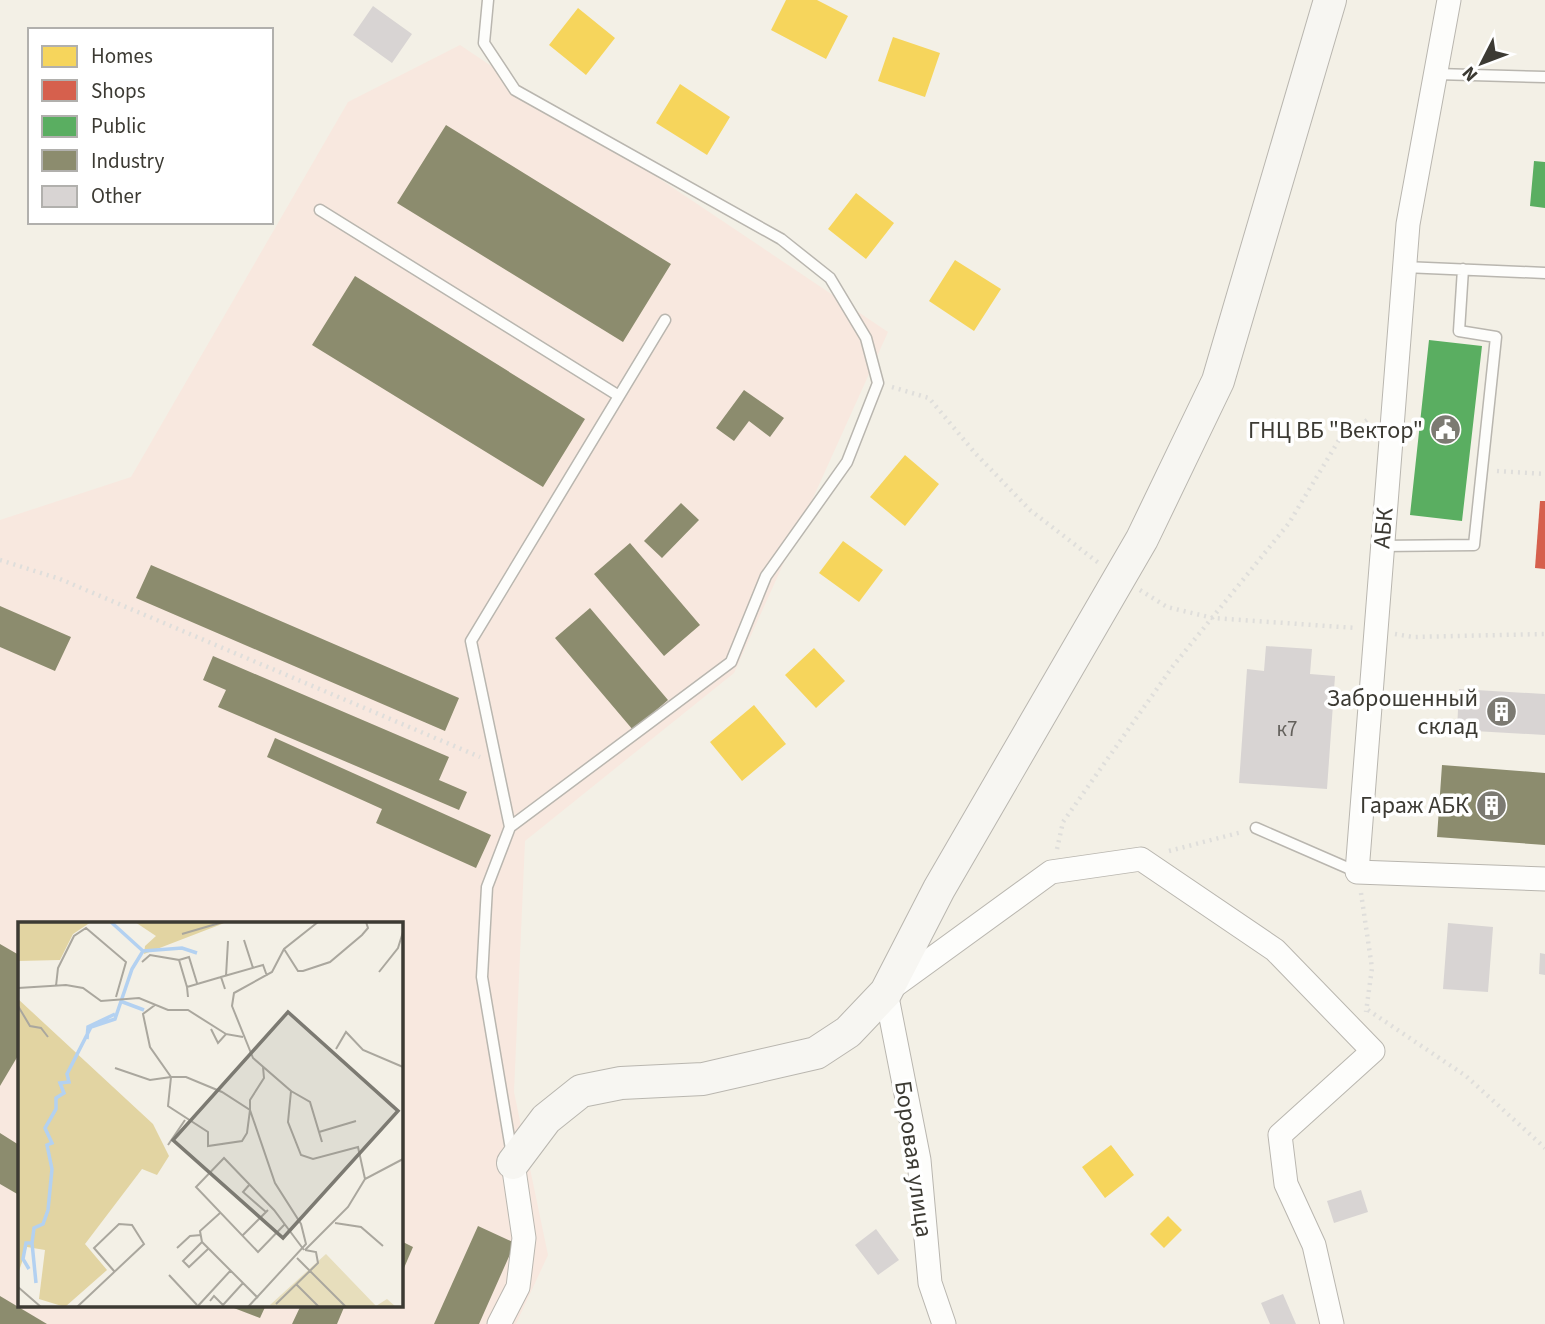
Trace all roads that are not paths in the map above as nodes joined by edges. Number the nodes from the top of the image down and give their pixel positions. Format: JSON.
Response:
{"nodes":[{"id":1,"x":488,"y":0,"type":"edge"},
{"id":2,"x":1330,"y":0,"type":"edge"},
{"id":3,"x":1450,"y":0,"type":"edge"},
{"id":4,"x":1436,"y":74,"type":"junction"},
{"id":5,"x":1545,"y":77,"type":"edge"},
{"id":6,"x":320,"y":209,"type":"dead end"},
{"id":7,"x":1405,"y":267,"type":"junction"},
{"id":8,"x":1463,"y":269,"type":"junction"},
{"id":9,"x":1545,"y":272,"type":"edge"},
{"id":10,"x":664,"y":320,"type":"dead end"},
{"id":11,"x":619,"y":396,"type":"junction"},
{"id":12,"x":1381,"y":546,"type":"junction"},
{"id":13,"x":510,"y":827,"type":"junction"},
{"id":14,"x":1256,"y":828,"type":"road end"},
{"id":15,"x":1357,"y":872,"type":"junction"},
{"id":16,"x":1545,"y":879,"type":"edge"},
{"id":17,"x":886,"y":992,"type":"junction"},
{"id":18,"x":513,"y":1163,"type":"junction"},
{"id":19,"x":499,"y":1324,"type":"edge"},
{"id":20,"x":944,"y":1324,"type":"edge"},
{"id":21,"x":1332,"y":1324,"type":"edge"}],
"edges":[{"from":1,"to":13,"type":"lane"},
{"from":2,"to":17,"type":"street"},
{"from":3,"to":4,"type":"street","name":"АБК"},
{"from":4,"to":5,"type":"lane"},
{"from":4,"to":7,"type":"street","name":"АБК"},
{"from":6,"to":11,"type":"lane"},
{"from":7,"to":8,"type":"lane"},
{"from":7,"to":12,"type":"street","name":"АБК"},
{"from":8,"to":9,"type":"lane"},
{"from":8,"to":12,"type":"lane"},
{"from":10,"to":11,"type":"lane"},
{"from":11,"to":13,"type":"lane"},
{"from":12,"to":15,"type":"street","name":"АБК"},
{"from":13,"to":18,"type":"lane"},
{"from":14,"to":15,"type":"lane"},
{"from":15,"to":16,"type":"street"},
{"from":17,"to":18,"type":"street"},
{"from":17,"to":20,"type":"street","name":"Боровая улица"},
{"from":17,"to":21,"type":"street"},
{"from":18,"to":19,"type":"street"}]}
